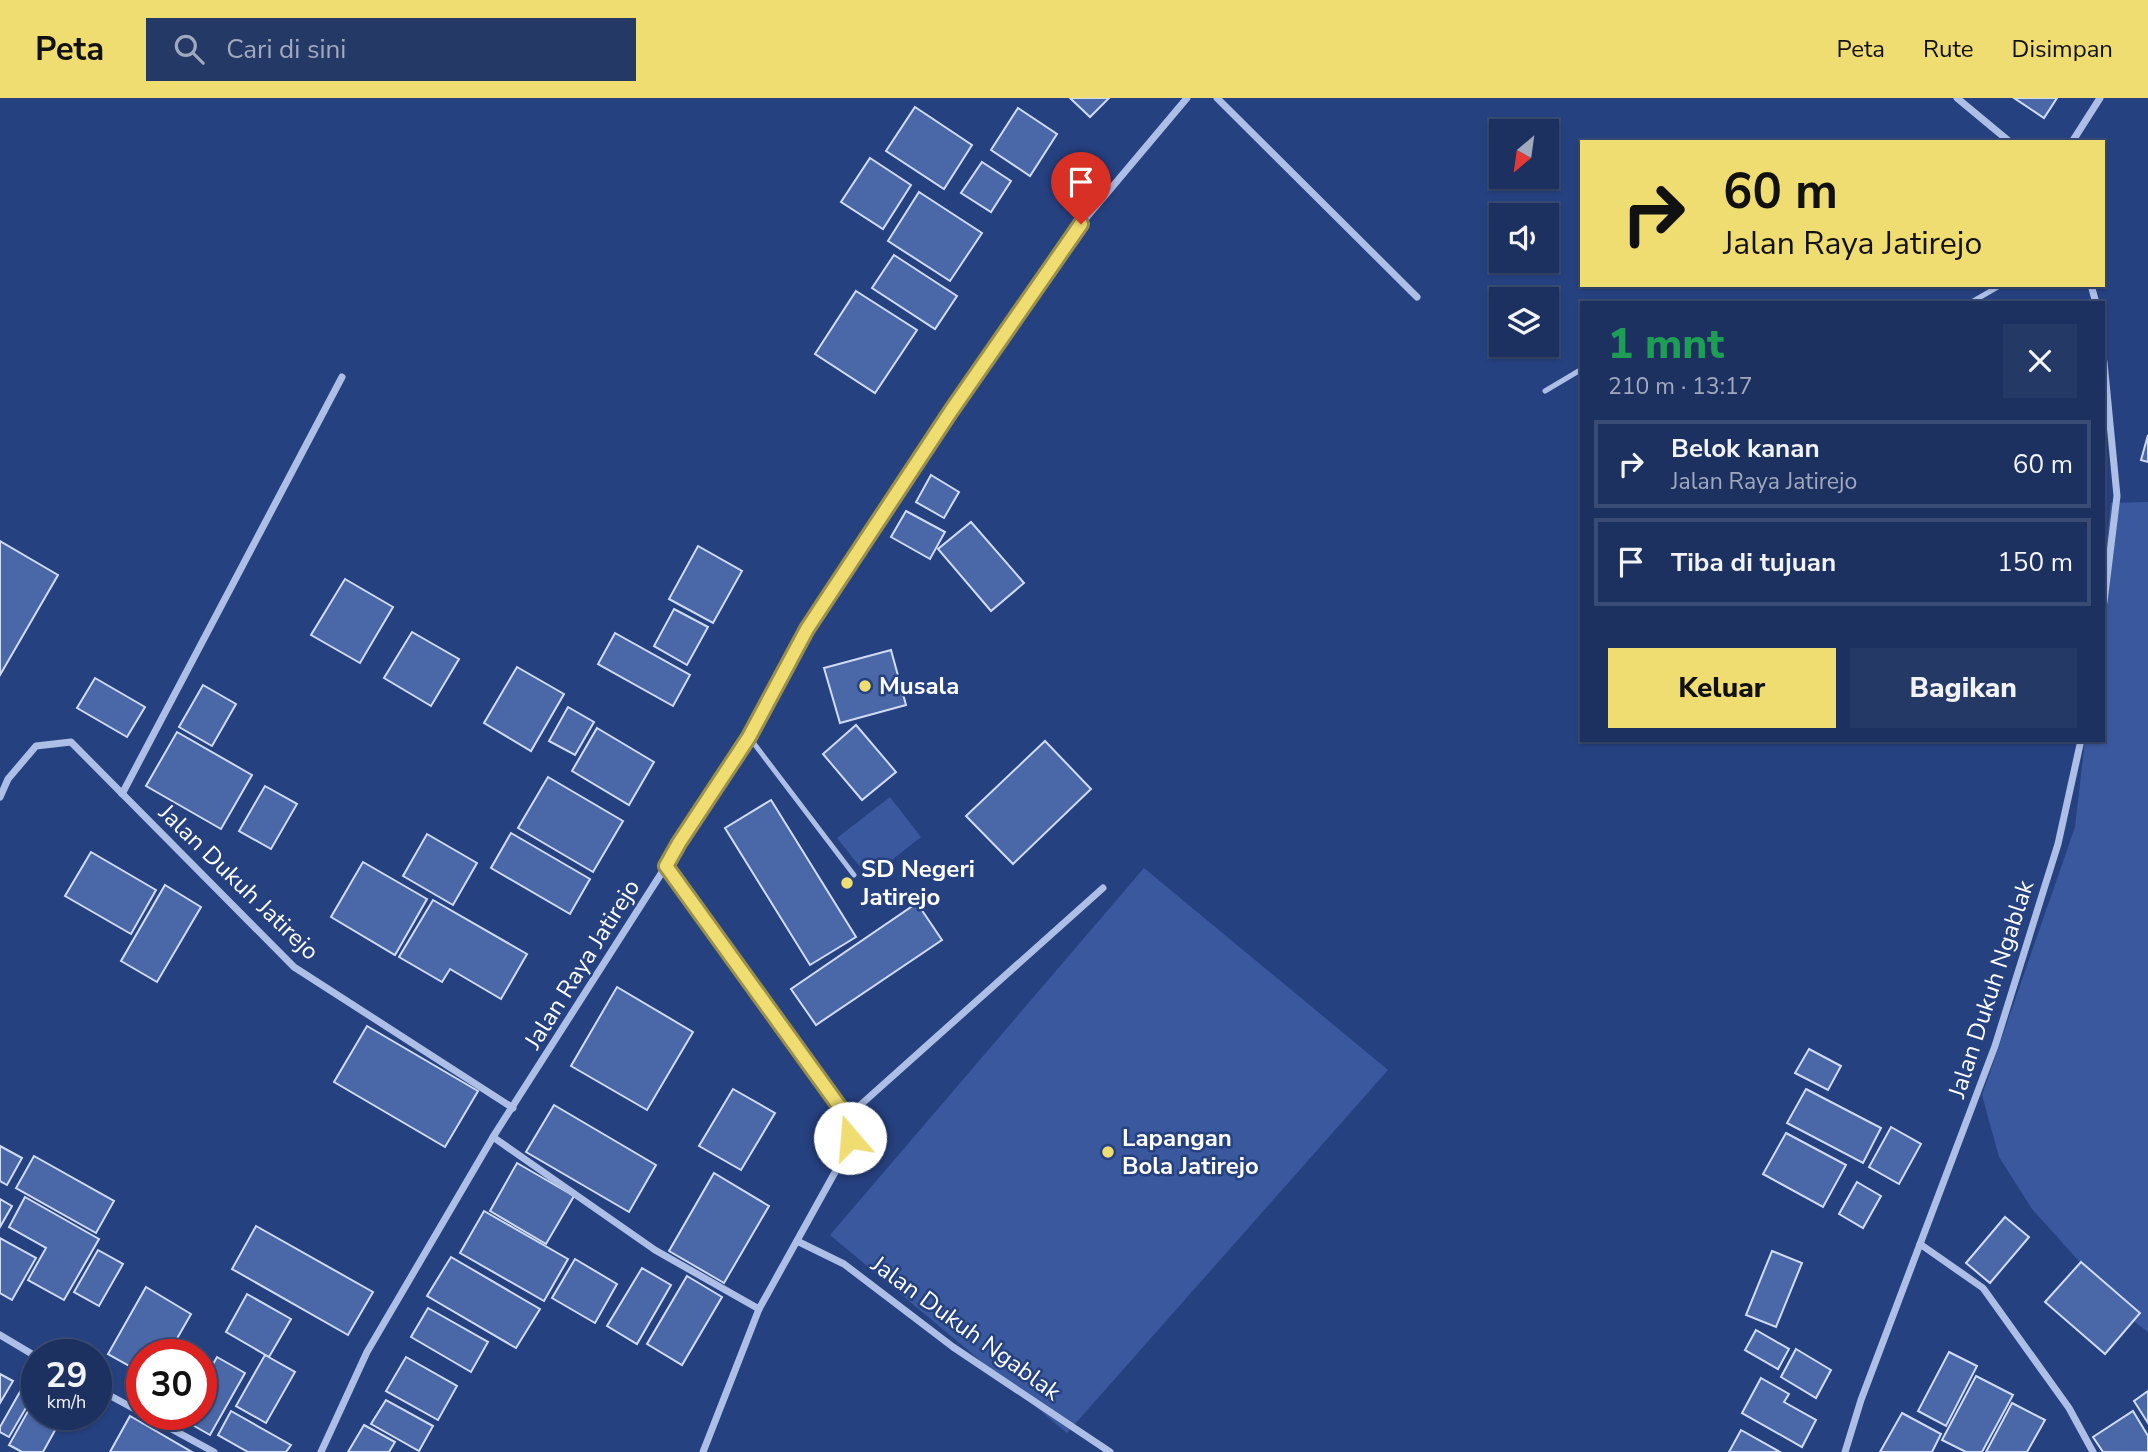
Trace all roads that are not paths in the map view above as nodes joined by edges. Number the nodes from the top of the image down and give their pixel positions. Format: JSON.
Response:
{"nodes":[{"id":1,"x":1217,"y":98,"type":"edge"},
{"id":2,"x":1957,"y":98,"type":"edge"},
{"id":3,"x":2100,"y":98,"type":"edge"},
{"id":4,"x":1183,"y":99,"type":"edge"},
{"id":5,"x":2008,"y":140,"type":"edge"},
{"id":6,"x":2073,"y":140,"type":"edge"},
{"id":7,"x":1997,"y":287,"type":"edge"},
{"id":8,"x":1417,"y":297,"type":"dead end"},
{"id":9,"x":1973,"y":301,"type":"edge"},
{"id":10,"x":1580,"y":370,"type":"edge"},
{"id":11,"x":2105,"y":372,"type":"edge"},
{"id":12,"x":342,"y":377,"type":"dead end"},
{"id":13,"x":1545,"y":391,"type":"dead end"},
{"id":14,"x":2105,"y":594,"type":"edge"},
{"id":15,"x":749,"y":737,"type":"junction"},
{"id":16,"x":2081,"y":742,"type":"edge"},
{"id":17,"x":122,"y":794,"type":"junction"},
{"id":18,"x":0,"y":797,"type":"edge"},
{"id":19,"x":666,"y":866,"type":"junction"},
{"id":20,"x":855,"y":875,"type":"dead end"},
{"id":21,"x":1102,"y":888,"type":"dead end"},
{"id":22,"x":513,"y":1108,"type":"junction"},
{"id":23,"x":847,"y":1117,"type":"junction"},
{"id":24,"x":493,"y":1137,"type":"junction"},
{"id":25,"x":797,"y":1241,"type":"junction"},
{"id":26,"x":1920,"y":1244,"type":"junction"},
{"id":27,"x":759,"y":1309,"type":"junction"},
{"id":28,"x":0,"y":1335,"type":"edge"},
{"id":29,"x":21,"y":1347,"type":"edge"},
{"id":30,"x":174,"y":1430,"type":"edge"},
{"id":31,"x":214,"y":1452,"type":"edge"},
{"id":32,"x":321,"y":1452,"type":"edge"},
{"id":33,"x":703,"y":1452,"type":"edge"},
{"id":34,"x":1110,"y":1452,"type":"edge"},
{"id":35,"x":1845,"y":1452,"type":"edge"},
{"id":36,"x":2093,"y":1452,"type":"edge"}],
"edges":[{"from":1,"to":8,"type":"street"},
{"from":2,"to":5,"type":"street"},
{"from":3,"to":6,"type":"street"},
{"from":4,"to":15,"type":"street","name":"Jalan Raya Jatirejo"},
{"from":7,"to":9,"type":"lane"},
{"from":10,"to":13,"type":"lane"},
{"from":11,"to":14,"type":"street"},
{"from":12,"to":17,"type":"street"},
{"from":15,"to":19,"type":"street","name":"Jalan Raya Jatirejo"},
{"from":15,"to":20,"type":"lane"},
{"from":16,"to":26,"type":"street","name":"Jalan Dukuh Ngablak"},
{"from":17,"to":18,"type":"street","name":"Jalan Dukuh Jatirejo"},
{"from":17,"to":22,"type":"street","name":"Jalan Dukuh Jatirejo"},
{"from":19,"to":22,"type":"street","name":"Jalan Raya Jatirejo"},
{"from":19,"to":23,"type":"street"},
{"from":21,"to":23,"type":"street"},
{"from":22,"to":24,"type":"street","name":"Jalan Raya Jatirejo"},
{"from":23,"to":25,"type":"street"},
{"from":24,"to":27,"type":"street"},
{"from":24,"to":32,"type":"street","name":"Jalan Raya Jatirejo"},
{"from":25,"to":27,"type":"street"},
{"from":25,"to":34,"type":"street","name":"Jalan Dukuh Ngablak"},
{"from":26,"to":35,"type":"street","name":"Jalan Dukuh Ngablak"},
{"from":26,"to":36,"type":"street"},
{"from":27,"to":33,"type":"street"},
{"from":28,"to":29,"type":"street"},
{"from":30,"to":31,"type":"street"}]}
